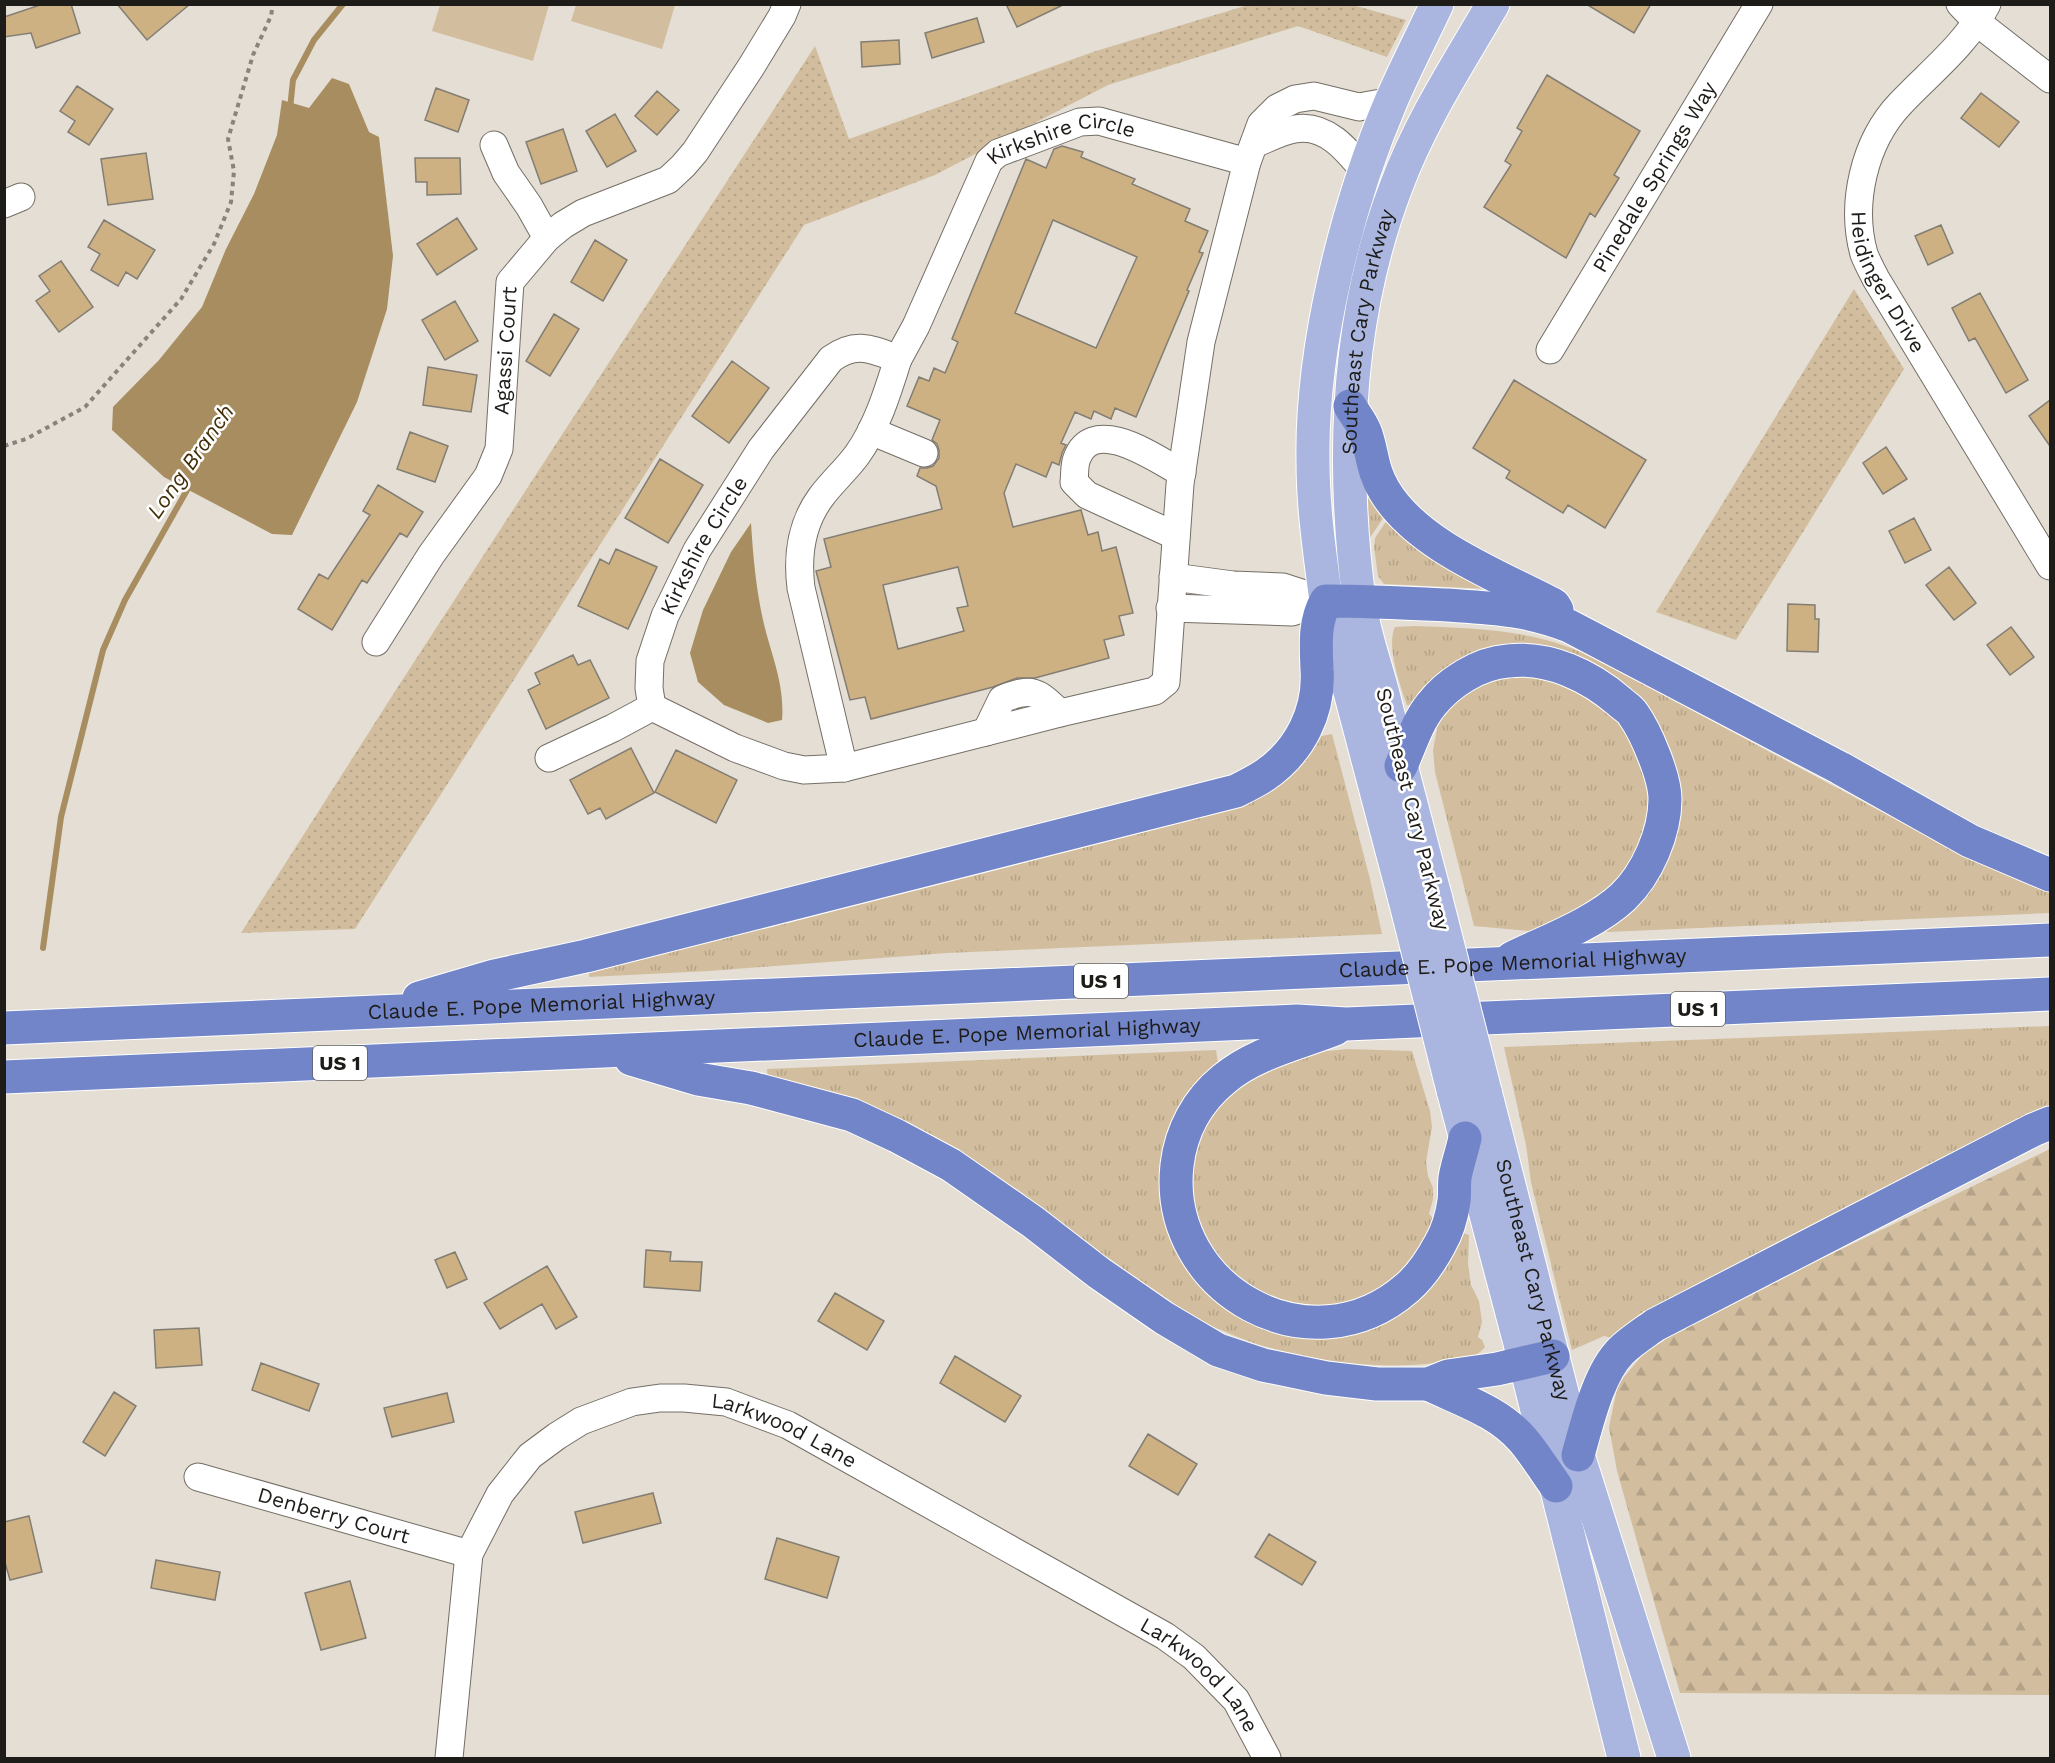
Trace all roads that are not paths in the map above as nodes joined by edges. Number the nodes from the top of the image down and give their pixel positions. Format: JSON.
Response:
{"nodes":[{"id":1,"x":787,"y":4,"type":"edge"},
{"id":2,"x":1437,"y":4,"type":"edge"},
{"id":3,"x":1493,"y":4,"type":"edge"},
{"id":4,"x":1759,"y":4,"type":"edge"},
{"id":5,"x":1975,"y":11,"type":"edge"},
{"id":6,"x":2050,"y":79,"type":"edge"},
{"id":7,"x":1392,"y":101,"type":"junction"},
{"id":8,"x":494,"y":145,"type":"dead end"},
{"id":9,"x":1251,"y":153,"type":"junction"},
{"id":10,"x":1365,"y":172,"type":"junction"},
{"id":11,"x":547,"y":238,"type":"junction"},
{"id":12,"x":1550,"y":350,"type":"dead end"},
{"id":13,"x":898,"y":358,"type":"junction"},
{"id":14,"x":1350,"y":406,"type":"junction"},
{"id":15,"x":871,"y":431,"type":"junction"},
{"id":16,"x":924,"y":453,"type":"dead end"},
{"id":17,"x":1182,"y":473,"type":"junction"},
{"id":18,"x":1176,"y":536,"type":"junction"},
{"id":19,"x":2050,"y":566,"type":"edge"},
{"id":20,"x":1173,"y":577,"type":"junction"},
{"id":21,"x":1359,"y":601,"type":"junction"},
{"id":22,"x":1326,"y":602,"type":"junction"},
{"id":23,"x":1170,"y":608,"type":"junction"},
{"id":24,"x":1569,"y":626,"type":"junction"},
{"id":25,"x":376,"y":642,"type":"dead end"},
{"id":26,"x":651,"y":707,"type":"junction"},
{"id":27,"x":549,"y":758,"type":"dead end"},
{"id":28,"x":1401,"y":766,"type":"junction"},
{"id":29,"x":844,"y":768,"type":"junction"},
{"id":30,"x":2050,"y":875,"type":"edge"},
{"id":31,"x":1420,"y":899,"type":"junction"},
{"id":32,"x":2050,"y":940,"type":"edge"},
{"id":33,"x":1500,"y":964,"type":"junction"},
{"id":34,"x":2050,"y":994,"type":"edge"},
{"id":35,"x":372,"y":1011,"type":"junction"},
{"id":36,"x":1346,"y":1024,"type":"junction"},
{"id":37,"x":4,"y":1028,"type":"edge"},
{"id":38,"x":605,"y":1051,"type":"junction"},
{"id":39,"x":4,"y":1077,"type":"edge"},
{"id":40,"x":2050,"y":1123,"type":"edge"},
{"id":41,"x":1465,"y":1138,"type":"junction"},
{"id":42,"x":1539,"y":1359,"type":"junction"},
{"id":43,"x":1428,"y":1384,"type":"junction"},
{"id":44,"x":1578,"y":1455,"type":"junction"},
{"id":45,"x":198,"y":1477,"type":"dead end"},
{"id":46,"x":1556,"y":1486,"type":"junction"},
{"id":47,"x":470,"y":1554,"type":"junction"},
{"id":48,"x":449,"y":1758,"type":"edge"},
{"id":49,"x":1267,"y":1758,"type":"edge"},
{"id":50,"x":1624,"y":1758,"type":"edge"},
{"id":51,"x":1674,"y":1758,"type":"edge"}],
"edges":[{"from":1,"to":11,"type":"street","name":"Agassi Court"},
{"from":2,"to":7,"type":"main road","name":"Southeast Cary Parkway"},
{"from":3,"to":14,"type":"main road","name":"Southeast Cary Parkway"},
{"from":4,"to":12,"type":"street","name":"Pinedale Springs Way"},
{"from":5,"to":6,"type":"street"},
{"from":5,"to":19,"type":"street","name":"Heidinger Drive"},
{"from":7,"to":9,"type":"street"},
{"from":7,"to":10,"type":"main road","name":"Southeast Cary Parkway"},
{"from":8,"to":11,"type":"street"},
{"from":9,"to":10,"type":"street"},
{"from":9,"to":13,"type":"street","name":"Kirkshire Circle"},
{"from":9,"to":17,"type":"street"},
{"from":10,"to":22,"type":"main road","name":"Southeast Cary Parkway"},
{"from":11,"to":25,"type":"street","name":"Agassi Court"},
{"from":13,"to":15,"type":"street"},
{"from":13,"to":26,"type":"street","name":"Kirkshire Circle"},
{"from":14,"to":21,"type":"main road","name":"Southeast Cary Parkway"},
{"from":14,"to":24,"type":"highway"},
{"from":15,"to":16,"type":"street"},
{"from":15,"to":29,"type":"street"},
{"from":17,"to":18,"type":"street"},
{"from":17,"to":18,"type":"street"},
{"from":18,"to":20,"type":"street"},
{"from":20,"to":22,"type":"street"},
{"from":20,"to":23,"type":"street"},
{"from":21,"to":22,"type":"highway"},
{"from":21,"to":24,"type":"highway"},
{"from":21,"to":28,"type":"main road","name":"Southeast Cary Parkway"},
{"from":22,"to":23,"type":"street"},
{"from":22,"to":31,"type":"main road","name":"Southeast Cary Parkway"},
{"from":22,"to":35,"type":"highway"},
{"from":23,"to":29,"type":"street"},
{"from":24,"to":30,"type":"highway"},
{"from":26,"to":27,"type":"street"},
{"from":26,"to":29,"type":"street"},
{"from":28,"to":31,"type":"main road","name":"Southeast Cary Parkway"},
{"from":28,"to":33,"type":"highway"},
{"from":31,"to":41,"type":"main road","name":"Southeast Cary Parkway","bridge":true},
{"from":31,"to":42,"type":"main road","name":"Southeast Cary Parkway","bridge":true},
{"from":32,"to":33,"type":"highway","name":"Claude E. Pope Memorial Highway","number":"US 1"},
{"from":33,"to":35,"type":"highway","name":"Claude E. Pope Memorial Highway","number":"US 1"},
{"from":34,"to":36,"type":"highway","name":"Claude E. Pope Memorial Highway","number":"US 1"},
{"from":35,"to":37,"type":"highway","name":"Claude E. Pope Memorial Highway","number":"US 1"},
{"from":36,"to":38,"type":"highway","name":"Claude E. Pope Memorial Highway","number":"US 1"},
{"from":36,"to":41,"type":"highway"},
{"from":38,"to":39,"type":"highway","name":"Claude E. Pope Memorial Highway","number":"US 1"},
{"from":38,"to":43,"type":"highway"},
{"from":40,"to":44,"type":"highway"},
{"from":41,"to":42,"type":"main road","name":"Southeast Cary Parkway"},
{"from":42,"to":43,"type":"highway"},
{"from":42,"to":44,"type":"main road","name":"Southeast Cary Parkway"},
{"from":42,"to":46,"type":"main road","name":"Southeast Cary Parkway"},
{"from":43,"to":46,"type":"highway"},
{"from":44,"to":51,"type":"main road","name":"Southeast Cary Parkway"},
{"from":45,"to":47,"type":"street","name":"Denberry Court"},
{"from":46,"to":50,"type":"main road","name":"Southeast Cary Parkway"},
{"from":47,"to":48,"type":"street","name":"Larkwood Lane"},
{"from":47,"to":49,"type":"street","name":"Larkwood Lane"}]}
